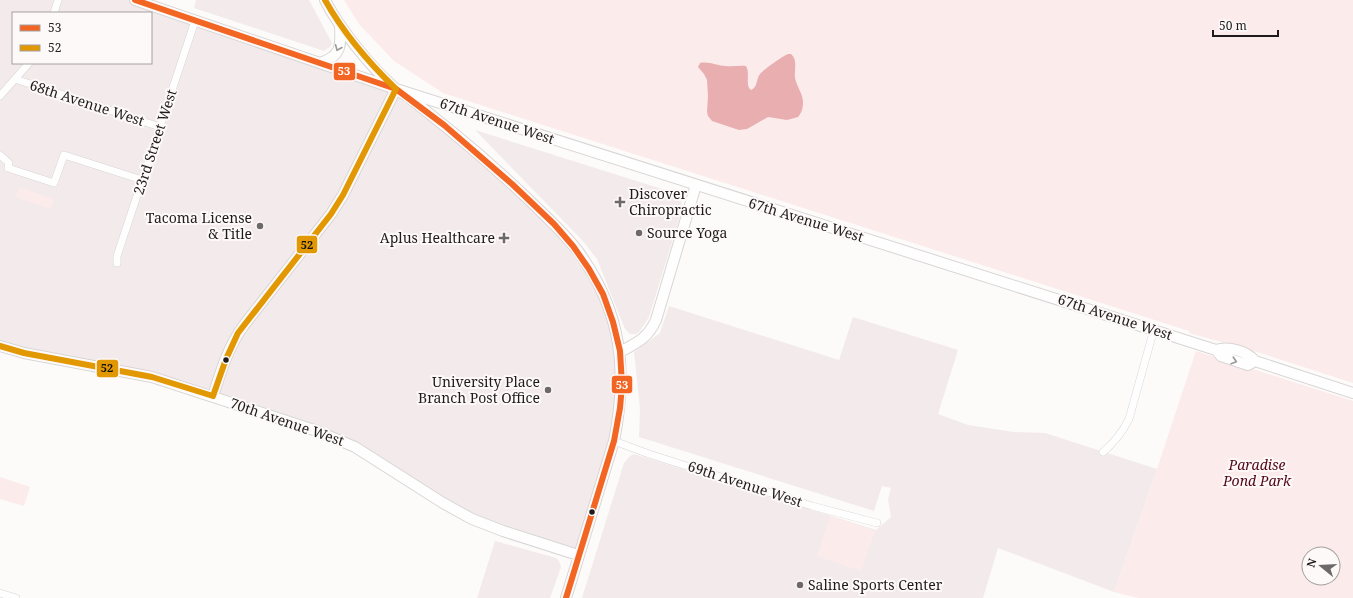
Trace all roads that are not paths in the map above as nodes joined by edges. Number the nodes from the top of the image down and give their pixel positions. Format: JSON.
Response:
{"nodes":[{"id":1,"x":58,"y":0,"type":"edge"},
{"id":2,"x":135,"y":0,"type":"edge"},
{"id":3,"x":324,"y":0,"type":"edge"},
{"id":4,"x":54,"y":12,"type":"edge"},
{"id":5,"x":195,"y":21,"type":"junction"},
{"id":6,"x":340,"y":25,"type":"junction"},
{"id":7,"x":320,"y":63,"type":"junction"},
{"id":8,"x":28,"y":64,"type":"edge"},
{"id":9,"x":15,"y":79,"type":"junction"},
{"id":10,"x":396,"y":89,"type":"junction"},
{"id":11,"x":0,"y":96,"type":"edge"},
{"id":12,"x":160,"y":127,"type":"junction"},
{"id":13,"x":0,"y":155,"type":"edge"},
{"id":14,"x":142,"y":180,"type":"junction"},
{"id":15,"x":696,"y":185,"type":"junction"},
{"id":16,"x":117,"y":263,"type":"dead end"},
{"id":17,"x":1154,"y":330,"type":"junction"},
{"id":18,"x":0,"y":346,"type":"edge"},
{"id":19,"x":620,"y":352,"type":"junction"},
{"id":20,"x":1353,"y":393,"type":"edge"},
{"id":21,"x":213,"y":396,"type":"junction"},
{"id":22,"x":614,"y":441,"type":"junction"},
{"id":23,"x":1103,"y":452,"type":"dead end"},
{"id":24,"x":877,"y":523,"type":"dead end"},
{"id":25,"x":578,"y":554,"type":"junction"},
{"id":26,"x":0,"y":593,"type":"edge"},
{"id":27,"x":16,"y":598,"type":"edge"},
{"id":28,"x":566,"y":598,"type":"edge"}],
"edges":[{"from":1,"to":4,"type":"street"},
{"from":2,"to":5,"type":"street"},
{"from":3,"to":6,"type":"street"},
{"from":5,"to":7,"type":"street"},
{"from":5,"to":12,"type":"street","name":"23rd Street West"},
{"from":6,"to":7,"type":"street","one_way":true},
{"from":6,"to":10,"type":"street"},
{"from":7,"to":10,"type":"street"},
{"from":8,"to":9,"type":"street"},
{"from":9,"to":11,"type":"street"},
{"from":9,"to":12,"type":"street","name":"68th Avenue West"},
{"from":10,"to":15,"type":"street","name":"67th Avenue West"},
{"from":10,"to":19,"type":"street"},
{"from":10,"to":21,"type":"street"},
{"from":12,"to":14,"type":"street","name":"23rd Street West"},
{"from":13,"to":14,"type":"street"},
{"from":14,"to":16,"type":"street","name":"23rd Street West"},
{"from":15,"to":17,"type":"street","name":"67th Avenue West"},
{"from":15,"to":19,"type":"street"},
{"from":17,"to":20,"type":"street","name":"67th Avenue West"},
{"from":17,"to":23,"type":"street"},
{"from":18,"to":21,"type":"street","name":"70th Avenue West"},
{"from":19,"to":22,"type":"street"},
{"from":21,"to":25,"type":"street","name":"70th Avenue West"},
{"from":22,"to":24,"type":"street","name":"69th Avenue West"},
{"from":22,"to":25,"type":"street"},
{"from":25,"to":28,"type":"street"},
{"from":26,"to":27,"type":"street"}]}
